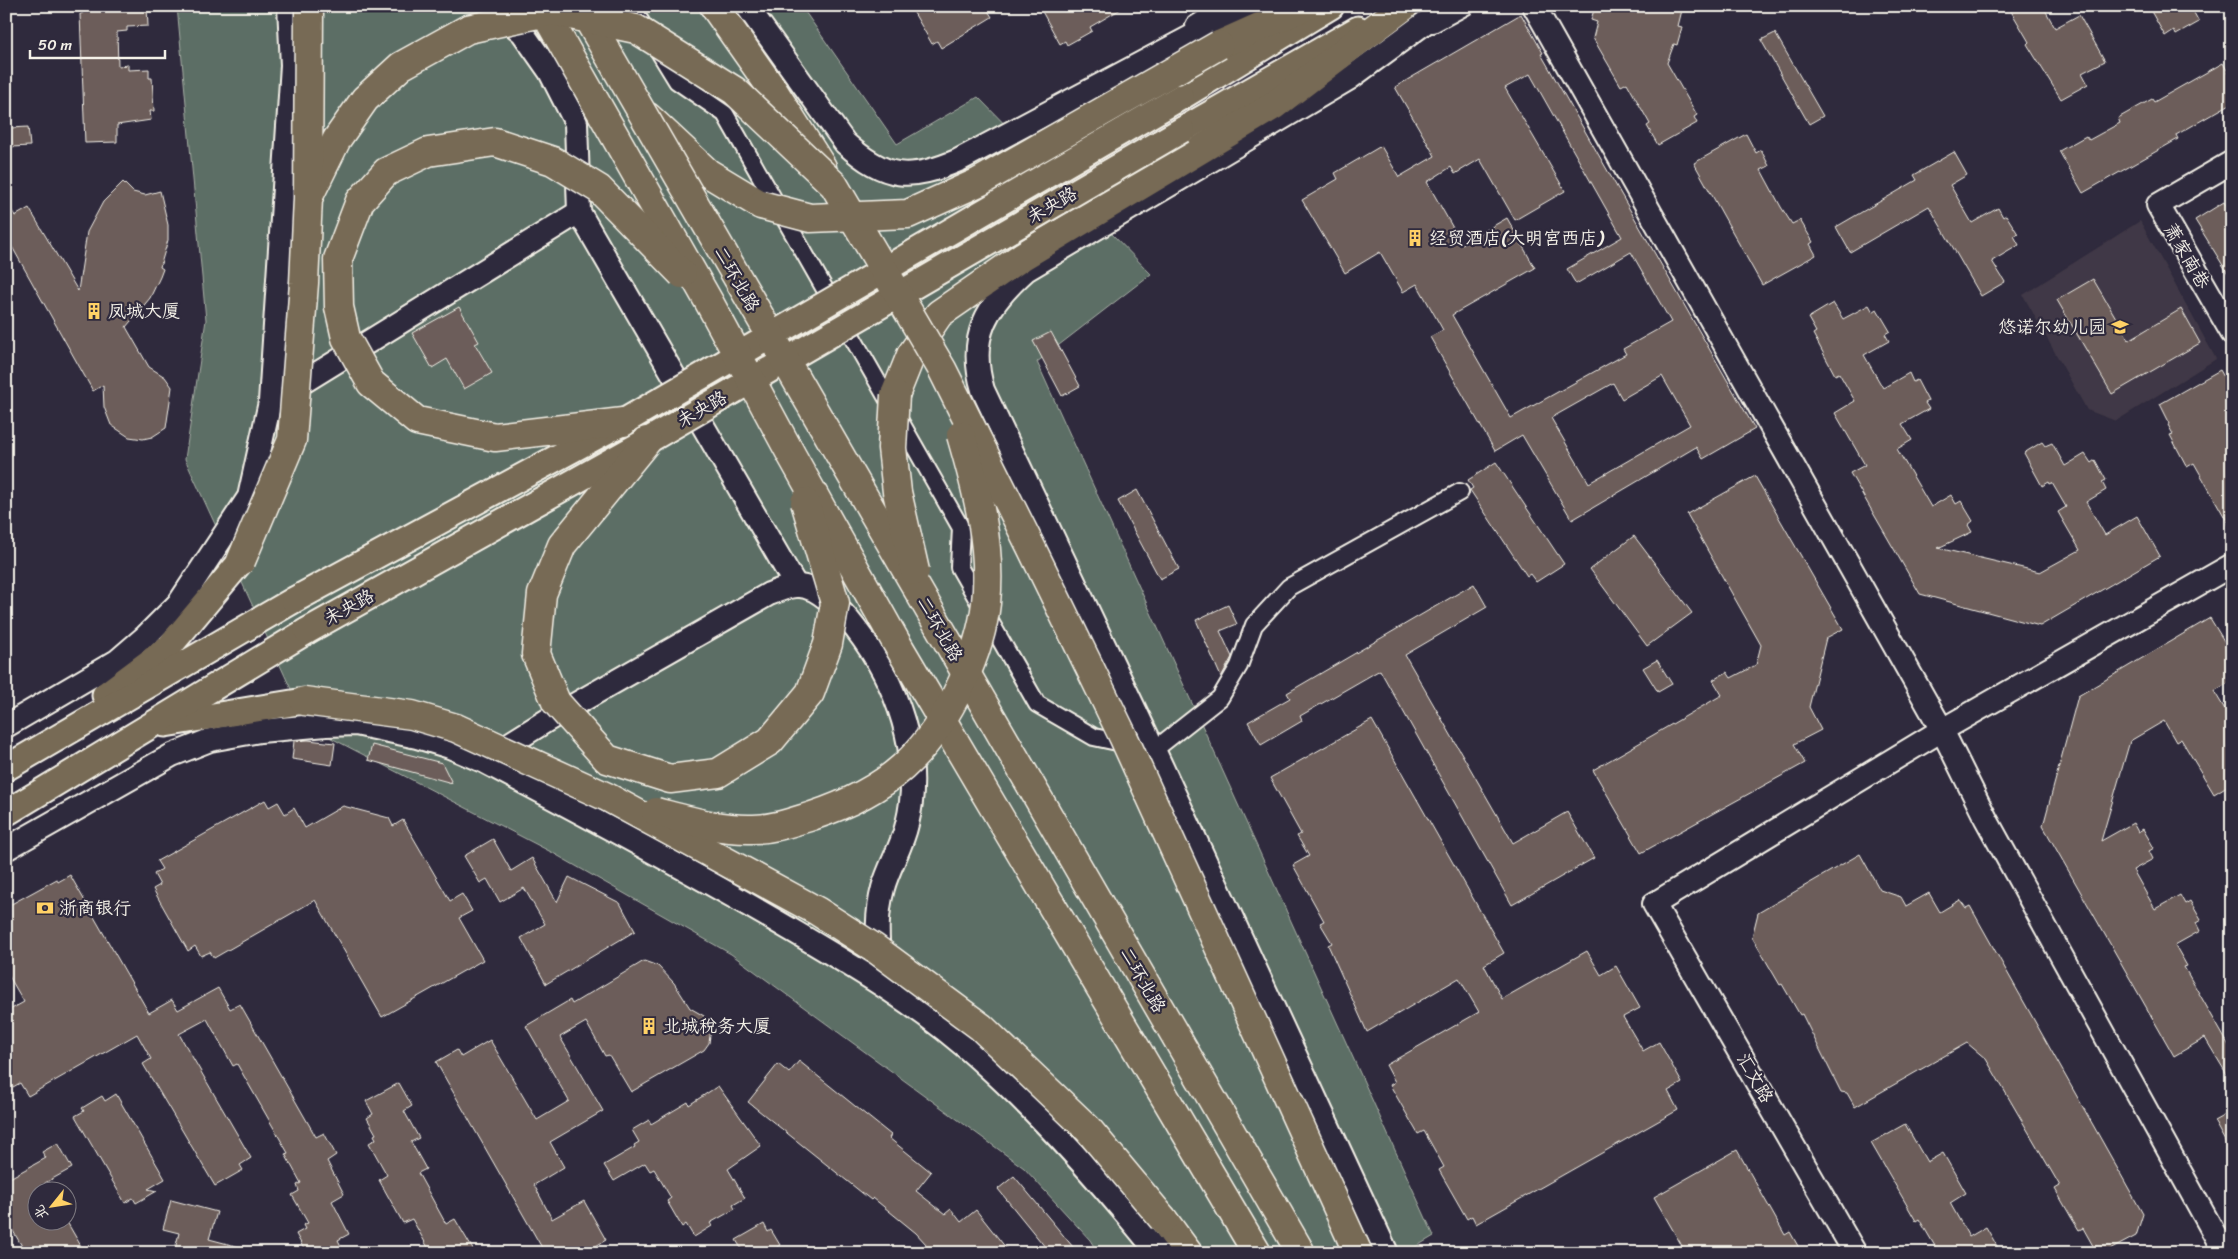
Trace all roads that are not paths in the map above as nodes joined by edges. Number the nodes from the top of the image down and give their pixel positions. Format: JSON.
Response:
{"nodes":[{"id":1,"x":289,"y":6,"type":"edge"},
{"id":2,"x":309,"y":6,"type":"edge"},
{"id":3,"x":489,"y":6,"type":"edge"},
{"id":4,"x":541,"y":6,"type":"edge"},
{"id":5,"x":580,"y":6,"type":"edge"},
{"id":6,"x":632,"y":6,"type":"edge"},
{"id":7,"x":714,"y":6,"type":"edge"},
{"id":8,"x":747,"y":6,"type":"edge"},
{"id":9,"x":1224,"y":6,"type":"edge"},
{"id":10,"x":1261,"y":6,"type":"edge"},
{"id":11,"x":1306,"y":6,"type":"edge"},
{"id":12,"x":1331,"y":6,"type":"edge"},
{"id":13,"x":1398,"y":6,"type":"edge"},
{"id":14,"x":1404,"y":6,"type":"edge"},
{"id":15,"x":1444,"y":6,"type":"edge"},
{"id":16,"x":1466,"y":6,"type":"edge"},
{"id":17,"x":1534,"y":6,"type":"edge"},
{"id":18,"x":1402,"y":40,"type":"junction"},
{"id":19,"x":1164,"y":51,"type":"junction"},
{"id":20,"x":639,"y":109,"type":"junction"},
{"id":21,"x":2232,"y":162,"type":"edge"},
{"id":22,"x":834,"y":185,"type":"junction"},
{"id":23,"x":308,"y":198,"type":"junction"},
{"id":24,"x":579,"y":212,"type":"junction"},
{"id":25,"x":709,"y":302,"type":"junction"},
{"id":26,"x":2232,"y":334,"type":"edge"},
{"id":27,"x":942,"y":369,"type":"junction"},
{"id":28,"x":270,"y":402,"type":"junction"},
{"id":29,"x":623,"y":422,"type":"junction"},
{"id":30,"x":647,"y":441,"type":"junction"},
{"id":31,"x":792,"y":456,"type":"junction"},
{"id":32,"x":1460,"y":492,"type":"dead end"},
{"id":33,"x":242,"y":560,"type":"joint"},
{"id":34,"x":2232,"y":566,"type":"edge"},
{"id":35,"x":796,"y":586,"type":"junction"},
{"id":36,"x":921,"y":596,"type":"junction"},
{"id":37,"x":304,"y":701,"type":"joint"},
{"id":38,"x":6,"y":726,"type":"edge"},
{"id":39,"x":152,"y":726,"type":"junction"},
{"id":40,"x":1942,"y":730,"type":"junction"},
{"id":41,"x":1154,"y":750,"type":"junction"},
{"id":42,"x":483,"y":761,"type":"junction"},
{"id":43,"x":6,"y":768,"type":"edge"},
{"id":44,"x":607,"y":797,"type":"junction"},
{"id":45,"x":6,"y":813,"type":"edge"},
{"id":46,"x":6,"y":849,"type":"edge"},
{"id":47,"x":883,"y":986,"type":"junction"},
{"id":48,"x":1158,"y":1253,"type":"edge"},
{"id":49,"x":1188,"y":1253,"type":"edge"},
{"id":50,"x":1257,"y":1253,"type":"edge"},
{"id":51,"x":1301,"y":1253,"type":"edge"},
{"id":52,"x":1358,"y":1253,"type":"edge"},
{"id":53,"x":1387,"y":1253,"type":"edge"},
{"id":54,"x":1856,"y":1253,"type":"edge"},
{"id":55,"x":2225,"y":1253,"type":"edge"}],
"edges":[{"from":1,"to":28,"type":"street"},
{"from":2,"to":23,"type":"highway","bridge":true},
{"from":3,"to":24,"type":"street"},
{"from":4,"to":25,"type":"highway","name":"二环北路","bridge":true},
{"from":5,"to":20,"type":"highway","name":"二环北路","bridge":true},
{"from":6,"to":41,"type":"street"},
{"from":7,"to":22,"type":"highway","bridge":true},
{"from":8,"to":19,"type":"street"},
{"from":9,"to":19,"type":"street"},
{"from":10,"to":19,"type":"street"},
{"from":11,"to":20,"type":"highway","bridge":true},
{"from":12,"to":29,"type":"main road","name":"未央路","bridge":true},
{"from":13,"to":30,"type":"main road","name":"未央路","bridge":true},
{"from":14,"to":36,"type":"highway","bridge":true},
{"from":15,"to":18,"type":"street"},
{"from":16,"to":18,"type":"street"},
{"from":17,"to":40,"type":"street"},
{"from":18,"to":41,"type":"street"},
{"from":20,"to":36,"type":"highway","name":"二环北路","bridge":true},
{"from":21,"to":26,"type":"street","name":"萧家南巷"},
{"from":22,"to":23,"type":"highway","bridge":true},
{"from":22,"to":27,"type":"highway","bridge":true},
{"from":23,"to":33,"type":"highway","bridge":true},
{"from":24,"to":28,"type":"street"},
{"from":24,"to":35,"type":"street"},
{"from":25,"to":29,"type":"highway","bridge":true},
{"from":25,"to":31,"type":"highway","name":"二环北路","bridge":true},
{"from":27,"to":44,"type":"highway","bridge":true},
{"from":27,"to":52,"type":"highway","bridge":true},
{"from":28,"to":38,"type":"street"},
{"from":29,"to":43,"type":"main road","name":"未央路","bridge":true},
{"from":30,"to":31,"type":"highway","bridge":true},
{"from":30,"to":39,"type":"main road","name":"未央路","bridge":true},
{"from":31,"to":50,"type":"highway","name":"二环北路","bridge":true},
{"from":32,"to":41,"type":"street"},
{"from":33,"to":43,"type":"main road"},
{"from":34,"to":40,"type":"street"},
{"from":35,"to":42,"type":"street"},
{"from":35,"to":47,"type":"street"},
{"from":36,"to":51,"type":"highway","name":"二环北路","bridge":true},
{"from":37,"to":39,"type":"main road"},
{"from":37,"to":44,"type":"highway","bridge":true},
{"from":39,"to":45,"type":"main road","name":"未央路"},
{"from":40,"to":54,"type":"street","name":"汇文路"},
{"from":40,"to":55,"type":"street"},
{"from":41,"to":53,"type":"street"},
{"from":42,"to":46,"type":"street"},
{"from":42,"to":47,"type":"street"},
{"from":44,"to":49,"type":"highway","bridge":true},
{"from":47,"to":48,"type":"street"}]}
